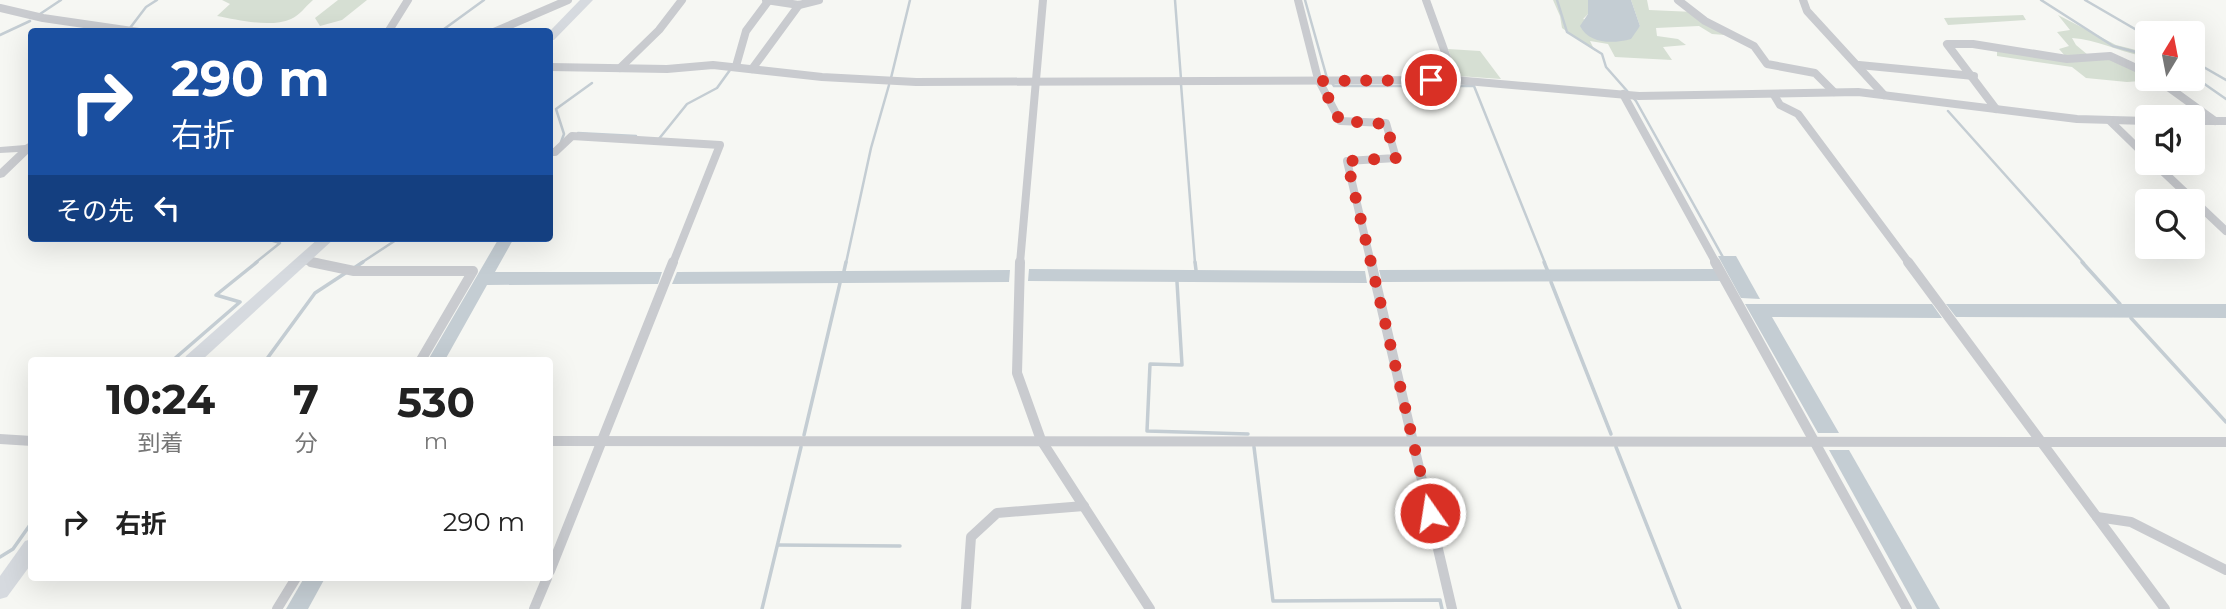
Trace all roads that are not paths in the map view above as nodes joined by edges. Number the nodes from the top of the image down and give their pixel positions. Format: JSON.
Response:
{"nodes":[{"id":1,"x":408,"y":0,"type":"edge"},
{"id":2,"x":568,"y":0,"type":"edge"},
{"id":3,"x":587,"y":0,"type":"edge"},
{"id":4,"x":682,"y":0,"type":"edge"},
{"id":5,"x":768,"y":0,"type":"edge"},
{"id":6,"x":818,"y":0,"type":"edge"},
{"id":7,"x":1042,"y":0,"type":"edge"},
{"id":8,"x":1298,"y":0,"type":"edge"},
{"id":9,"x":1426,"y":0,"type":"edge"},
{"id":10,"x":1678,"y":0,"type":"edge"},
{"id":11,"x":1802,"y":0,"type":"edge"},
{"id":12,"x":799,"y":5,"type":"junction"},
{"id":13,"x":0,"y":8,"type":"edge"},
{"id":14,"x":113,"y":28,"type":"edge"},
{"id":15,"x":390,"y":28,"type":"edge"},
{"id":16,"x":503,"y":28,"type":"edge"},
{"id":17,"x":553,"y":34,"type":"edge"},
{"id":18,"x":1859,"y":65,"type":"junction"},
{"id":19,"x":736,"y":66,"type":"junction"},
{"id":20,"x":553,"y":67,"type":"edge"},
{"id":21,"x":620,"y":68,"type":"junction"},
{"id":22,"x":2135,"y":68,"type":"edge"},
{"id":23,"x":752,"y":69,"type":"junction"},
{"id":24,"x":1974,"y":76,"type":"junction"},
{"id":25,"x":1455,"y":80,"type":"junction"},
{"id":26,"x":1326,"y":81,"type":"junction"},
{"id":27,"x":1035,"y":82,"type":"junction"},
{"id":28,"x":2174,"y":91,"type":"edge"},
{"id":29,"x":1834,"y":92,"type":"junction"},
{"id":30,"x":1623,"y":94,"type":"junction"},
{"id":31,"x":1884,"y":94,"type":"junction"},
{"id":32,"x":1774,"y":95,"type":"junction"},
{"id":33,"x":1996,"y":109,"type":"junction"},
{"id":34,"x":2110,"y":121,"type":"junction"},
{"id":35,"x":2135,"y":121,"type":"edge"},
{"id":36,"x":2205,"y":121,"type":"edge"},
{"id":37,"x":2215,"y":121,"type":"junction"},
{"id":38,"x":2226,"y":121,"type":"edge"},
{"id":39,"x":2135,"y":145,"type":"edge"},
{"id":40,"x":28,"y":146,"type":"edge"},
{"id":41,"x":28,"y":147,"type":"edge"},
{"id":42,"x":0,"y":150,"type":"edge"},
{"id":43,"x":553,"y":151,"type":"edge"},
{"id":44,"x":0,"y":175,"type":"edge"},
{"id":45,"x":2167,"y":175,"type":"edge"},
{"id":46,"x":2226,"y":231,"type":"edge"},
{"id":47,"x":323,"y":242,"type":"edge"},
{"id":48,"x":303,"y":260,"type":"junction"},
{"id":49,"x":195,"y":357,"type":"edge"},
{"id":50,"x":423,"y":357,"type":"edge"},
{"id":51,"x":0,"y":439,"type":"edge"},
{"id":52,"x":601,"y":440,"type":"junction"},
{"id":53,"x":1041,"y":440,"type":"junction"},
{"id":54,"x":28,"y":441,"type":"edge"},
{"id":55,"x":553,"y":441,"type":"edge"},
{"id":56,"x":1413,"y":441,"type":"junction"},
{"id":57,"x":1814,"y":441,"type":"junction"},
{"id":58,"x":2039,"y":442,"type":"junction"},
{"id":59,"x":2226,"y":442,"type":"edge"},
{"id":60,"x":1084,"y":506,"type":"junction"},
{"id":61,"x":2097,"y":517,"type":"junction"},
{"id":62,"x":28,"y":552,"type":"edge"},
{"id":63,"x":553,"y":562,"type":"edge"},
{"id":64,"x":2226,"y":570,"type":"edge"},
{"id":65,"x":294,"y":581,"type":"edge"},
{"id":66,"x":546,"y":581,"type":"edge"},
{"id":67,"x":1,"y":587,"type":"edge"},
{"id":68,"x":277,"y":609,"type":"edge"},
{"id":69,"x":534,"y":609,"type":"edge"},
{"id":70,"x":966,"y":609,"type":"edge"},
{"id":71,"x":1150,"y":609,"type":"edge"},
{"id":72,"x":1452,"y":609,"type":"edge"},
{"id":73,"x":1908,"y":609,"type":"edge"},
{"id":74,"x":2165,"y":609,"type":"edge"}],
"edges":[{"from":1,"to":15,"type":"street"},
{"from":2,"to":16,"type":"street"},
{"from":3,"to":17,"type":"main road"},
{"from":4,"to":21,"type":"street"},
{"from":5,"to":12,"type":"street"},
{"from":5,"to":19,"type":"street"},
{"from":6,"to":12,"type":"street"},
{"from":7,"to":27,"type":"street"},
{"from":8,"to":26,"type":"street"},
{"from":9,"to":25,"type":"street"},
{"from":10,"to":29,"type":"street"},
{"from":11,"to":18,"type":"street"},
{"from":12,"to":23,"type":"street"},
{"from":13,"to":14,"type":"street"},
{"from":18,"to":24,"type":"street"},
{"from":18,"to":31,"type":"street"},
{"from":19,"to":21,"type":"street"},
{"from":19,"to":23,"type":"street"},
{"from":20,"to":21,"type":"street"},
{"from":22,"to":24,"type":"street"},
{"from":23,"to":27,"type":"street"},
{"from":24,"to":33,"type":"street"},
{"from":25,"to":26,"type":"street"},
{"from":25,"to":30,"type":"street"},
{"from":26,"to":27,"type":"street"},
{"from":26,"to":56,"type":"street"},
{"from":27,"to":53,"type":"street"},
{"from":28,"to":37,"type":"street"},
{"from":29,"to":31,"type":"street"},
{"from":29,"to":32,"type":"street"},
{"from":30,"to":32,"type":"street"},
{"from":30,"to":57,"type":"street"},
{"from":31,"to":33,"type":"street"},
{"from":32,"to":58,"type":"street"},
{"from":33,"to":34,"type":"street"},
{"from":34,"to":35,"type":"street"},
{"from":34,"to":39,"type":"street"},
{"from":36,"to":37,"type":"street"},
{"from":37,"to":38,"type":"street"},
{"from":40,"to":42,"type":"street"},
{"from":41,"to":44,"type":"street"},
{"from":43,"to":52,"type":"street"},
{"from":45,"to":46,"type":"street"},
{"from":47,"to":48,"type":"main road"},
{"from":48,"to":49,"type":"main road"},
{"from":48,"to":50,"type":"street"},
{"from":51,"to":54,"type":"street"},
{"from":52,"to":53,"type":"street"},
{"from":52,"to":55,"type":"street"},
{"from":52,"to":63,"type":"street"},
{"from":53,"to":56,"type":"street"},
{"from":53,"to":60,"type":"street"},
{"from":56,"to":57,"type":"street"},
{"from":56,"to":72,"type":"street"},
{"from":57,"to":58,"type":"street"},
{"from":57,"to":73,"type":"street"},
{"from":58,"to":59,"type":"street"},
{"from":58,"to":61,"type":"street"},
{"from":60,"to":70,"type":"street"},
{"from":60,"to":71,"type":"street"},
{"from":61,"to":64,"type":"street"},
{"from":61,"to":74,"type":"street"},
{"from":62,"to":67,"type":"main road"},
{"from":65,"to":68,"type":"street"},
{"from":66,"to":69,"type":"street"}]}
